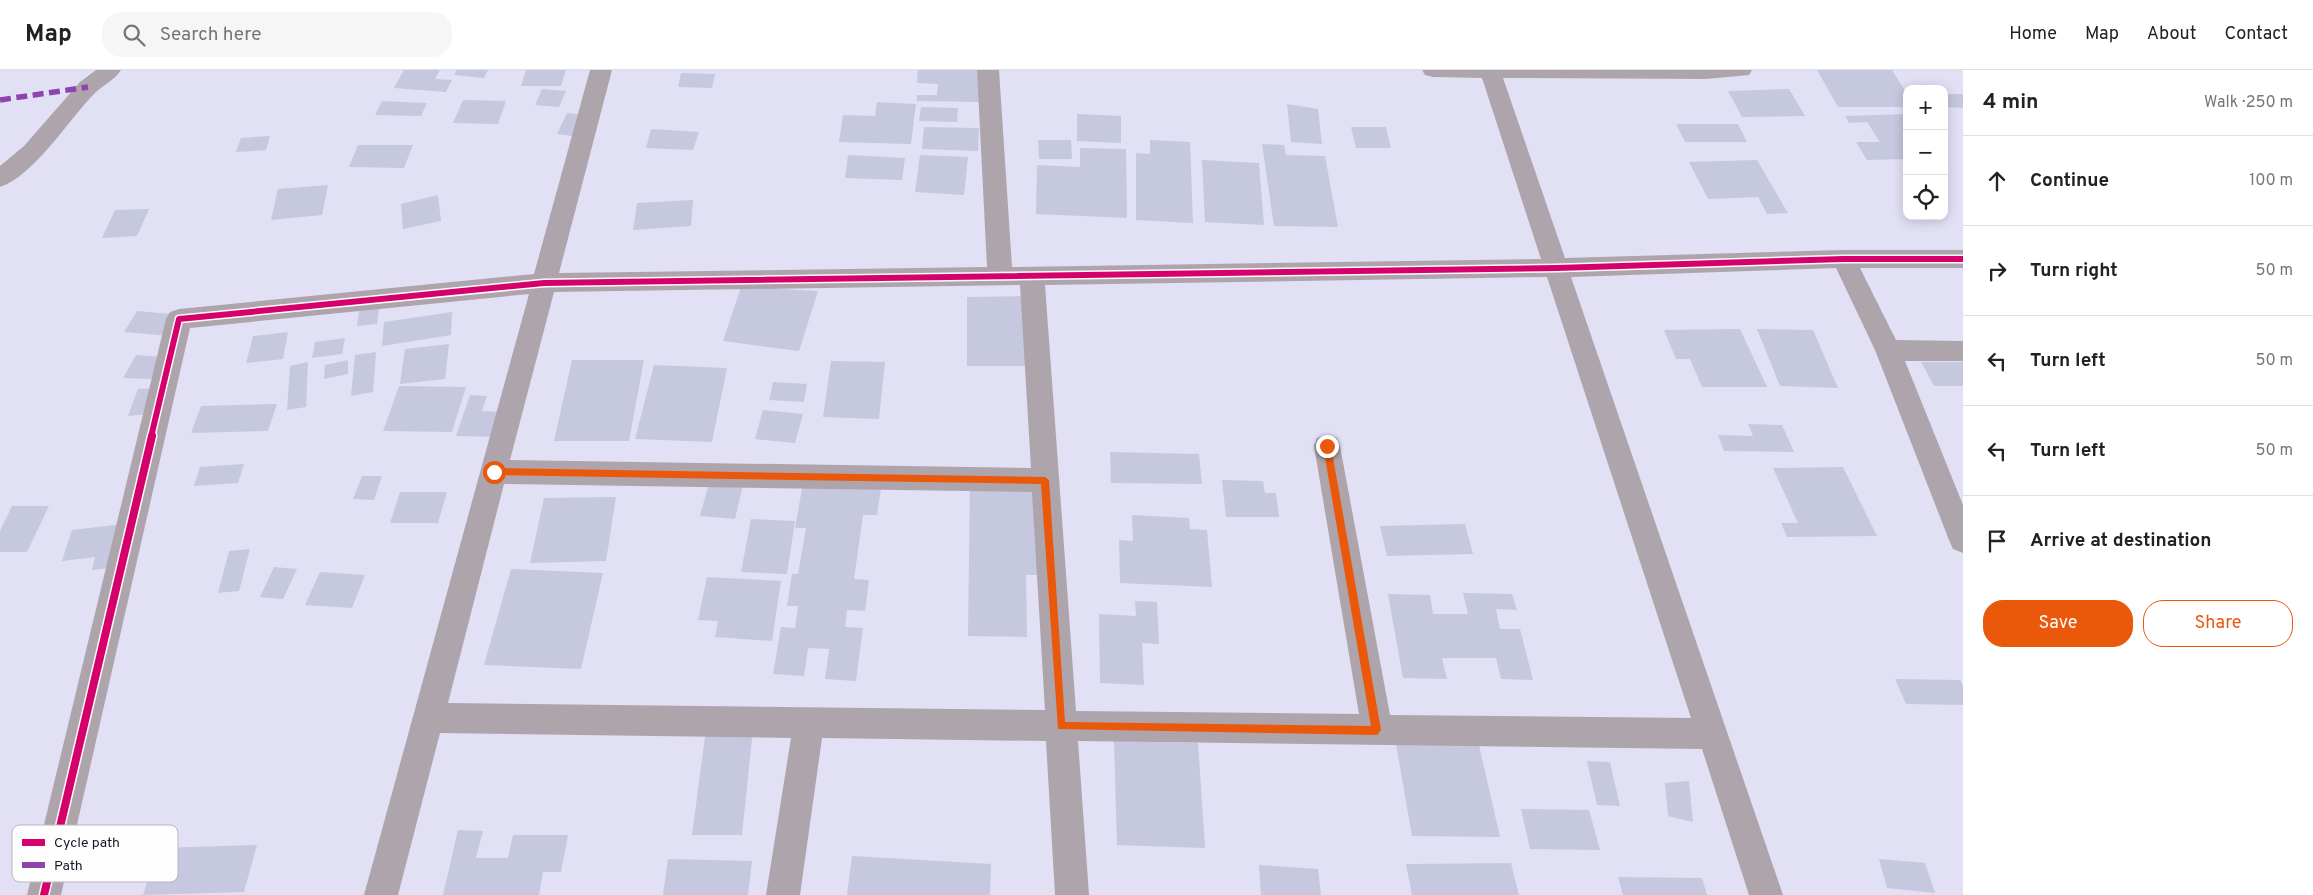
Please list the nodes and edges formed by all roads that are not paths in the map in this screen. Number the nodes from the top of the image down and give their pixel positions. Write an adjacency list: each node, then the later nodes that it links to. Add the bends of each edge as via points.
1 (110, 70): 8 (street, via 88,87 32,152)
2 (601, 70): 14 (street)
3 (988, 70): 12 (street)
4 (1433, 70): 5 (street)
5 (1491, 70): 7 (street); 11 (street)
6 (1741, 70): 7 (street)
7 (1705, 71)
8 (0, 179)
9 (1843, 259): 10 (street); 11 (street); 15 (street)
10 (1963, 259)
11 (1556, 268): 13 (street); 25 (street)
12 (1000, 276): 13 (street); 14 (street)
13 (1032, 276): 19 (street)
14 (544, 282): 18 (street); 26 (street, via 179,319)
15 (1888, 350): 16 (street); 20 (street)
16 (1963, 351)
17 (1327, 446): 24 (street)
18 (494, 472): 19 (street); 21 (street)
19 (1045, 480): 23 (street)
20 (1963, 540)
21 (428, 718): 22 (street); 29 (street)
22 (809, 723): 23 (street); 30 (street)
23 (1061, 726): 24 (street); 31 (street)
24 (1377, 730): 25 (street)
25 (1712, 734): 32 (street)
26 (60, 825)
27 (47, 882): 28 (street)
28 (44, 895)
29 (381, 895)
30 (783, 895)
31 (1072, 895)
32 (1766, 895)

